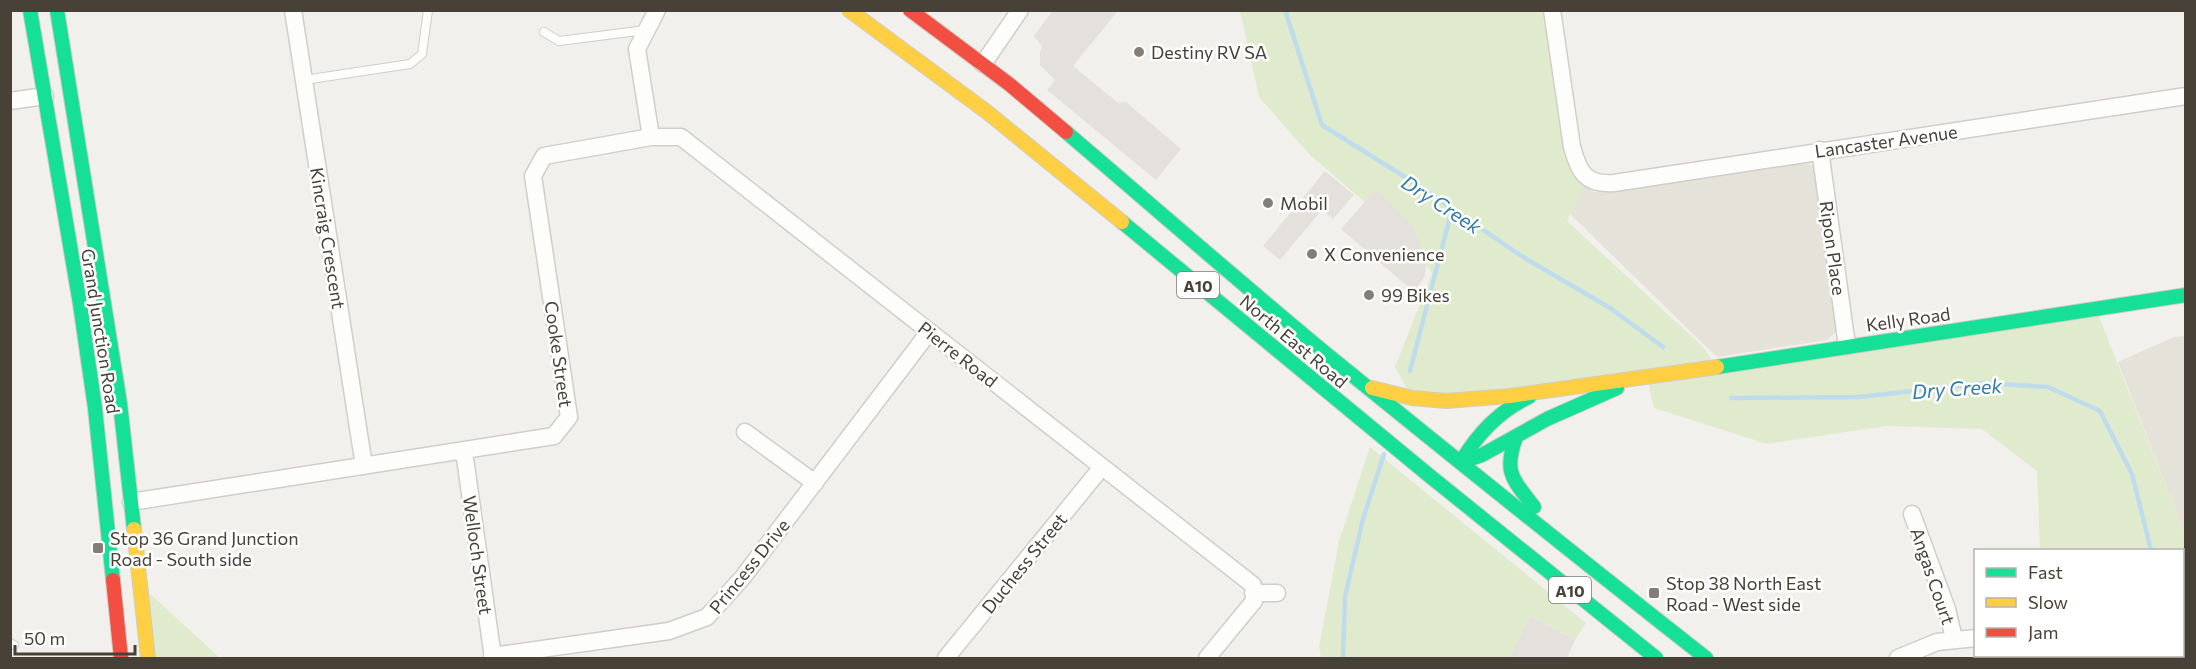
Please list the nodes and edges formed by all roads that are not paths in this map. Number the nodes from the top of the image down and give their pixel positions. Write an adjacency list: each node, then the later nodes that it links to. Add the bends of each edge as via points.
1 (30, 10): 16 (main road, Grand Junction Road)
2 (57, 10): 15 (main road, Grand Junction Road)
3 (293, 10): 14 (street, Kincraig Crescent)
4 (428, 10): 14 (lane, via 422,54 410,64)
5 (657, 10): 10 (street)
6 (849, 10): 13 (main road, North East Road / A10)
7 (910, 10): 12 (main road, North East Road / A10)
8 (1020, 10): 12 (street)
9 (1552, 10): 21 (street, Lancaster Avenue, via 1569,133 1576,161 1588,179 1614,183)
10 (647, 30): 11 (lane, via 559,41); 20 (street, via 638,49)
11 (544, 32)
12 (970, 68): 13 (main road); 19 (main road, via 980,84); 26 (main road, North East Road / A10, via 1009,84)
13 (933, 71): 19 (main road, North East Road / A10)
14 (304, 80): 33 (street, Kincraig Crescent)
15 (70, 92): 16 (main road); 36 (main road, Grand Junction Road, via 120,403)
16 (45, 96): 18 (street); 37 (main road, Grand Junction Road, via 96,408)
17 (2186, 96): 21 (street, Lancaster Avenue)
18 (10, 101)
19 (989, 114): 31 (main road, North East Road / A10)
20 (651, 137): 23 (street, Pierre Road, via 681,137); 30 (street, Cooke Street, via 544,156 533,176 569,417 554,436)
21 (1820, 150): 24 (street, Ripon Place)
22 (2186, 295): 24 (main road, Kelly Road)
23 (929, 332): 34 (street, Pierre Road); 35 (street, Princess Drive)
24 (1846, 346): 25 (main road, Kelly Road)
25 (1635, 379): 27 (main road, Kelly Road); 29 (main road, Kelly Road)
26 (1370, 387): 27 (main road, Kelly Road, via 1412,398 1446,401); 32 (main road, North East Road / A10)
27 (1545, 390): 32 (main road, Kelly Road, via 1494,419 1470,445)
28 (746, 432): 35 (street)
29 (1516, 436): 32 (main road, Kelly Road); 40 (main road, via 1509,452 1510,475 1538,513)
30 (464, 451): 33 (street, Cooke Street); 47 (street, Welloch Street)
31 (1406, 457): 32 (main road); 39 (main road, North East Road / A10)
32 (1461, 462): 39 (main road, via 1465,485); 40 (main road, North East Road / A10)
33 (364, 466): 36 (street, Cooke Street)
34 (1102, 467): 41 (street, Pierre Road, via 1253,585); 48 (street, Duchess Street)
35 (814, 483): 47 (street, Princess Drive, via 743,577 707,617 669,631)
36 (131, 502): 37 (main road); 46 (main road, Grand Junction Road)
37 (105, 504): 45 (main road, Grand Junction Road)
38 (1912, 514): 44 (street, Angas Court)
39 (1484, 522): 50 (main road, North East Road / A10)
40 (1547, 533): 51 (main road, North East Road / A10)
41 (1253, 593): 42 (street); 49 (street, via 1254,601)
42 (1278, 593)
43 (1974, 638): 44 (street)
44 (1954, 639): 52 (street)
45 (121, 658)
46 (148, 658)
47 (493, 658)
48 (946, 658)
49 (1207, 658)
50 (1656, 658)
51 (1706, 658)
52 (1898, 658)

